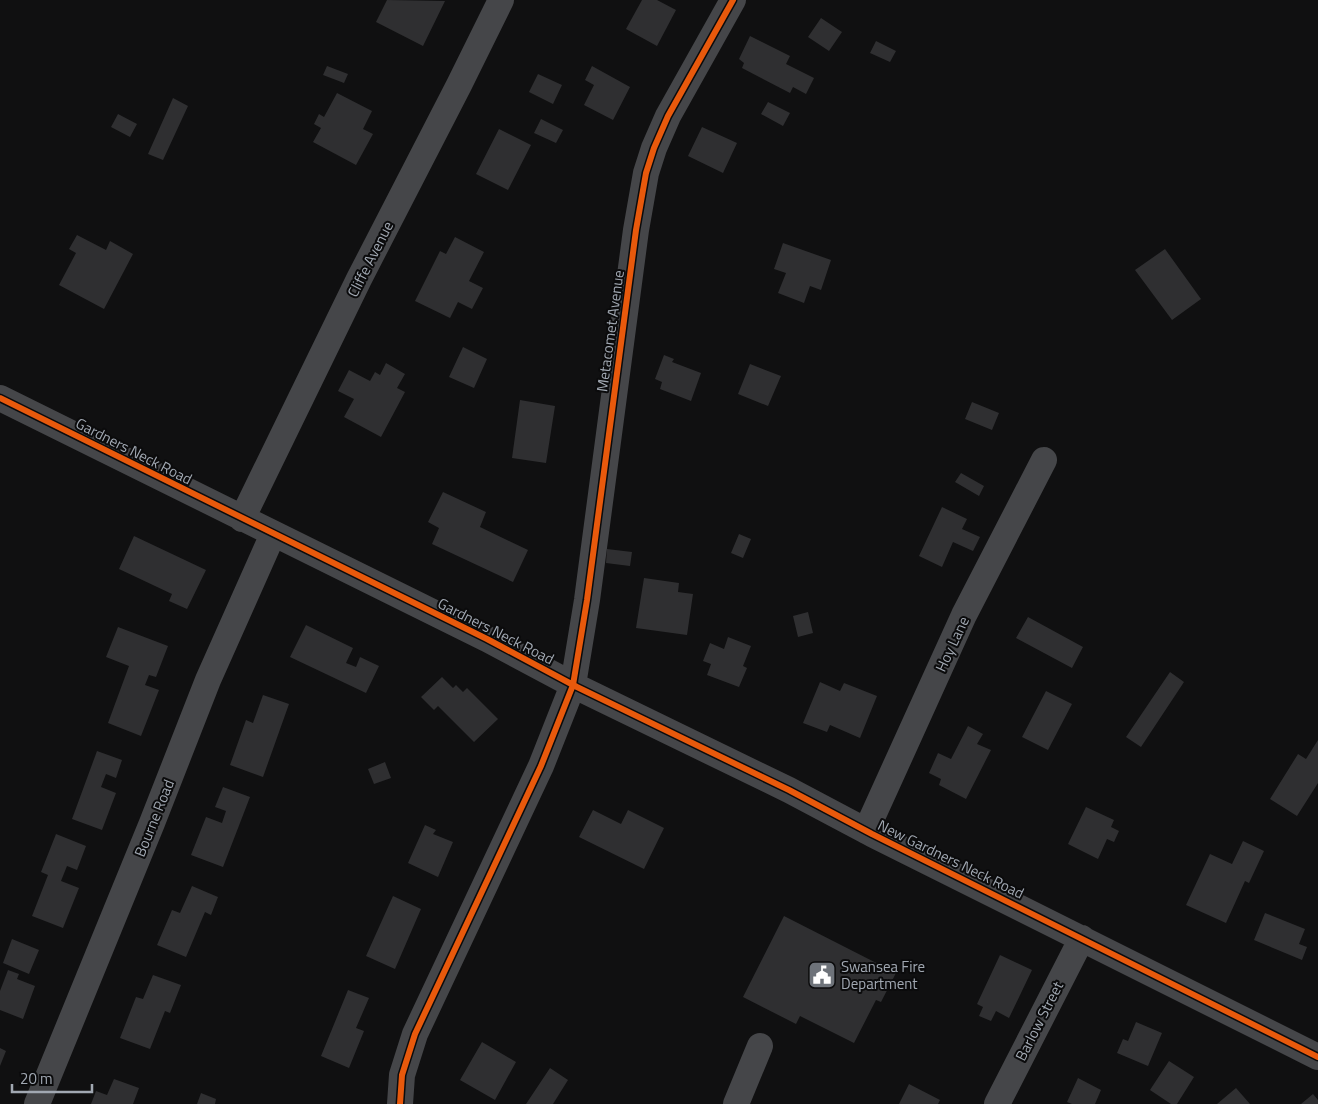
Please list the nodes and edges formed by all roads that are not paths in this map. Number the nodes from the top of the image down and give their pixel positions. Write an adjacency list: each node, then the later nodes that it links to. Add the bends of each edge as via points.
1 (500, 0): 5 (street, Cliffe Avenue)
2 (733, 0): 7 (street, Metacomet Avenue, via 668,116 646,173)
3 (0, 398): 5 (street, Gardners Neck Road)
4 (1044, 460): 8 (street, Hoy Lane, via 964,615)
5 (242, 519): 6 (street, Gardners Neck Road)
6 (273, 534): 7 (street, Gardners Neck Road); 12 (street, Bourne Road, via 208,680)
7 (573, 685): 8 (street, New Gardners Neck Road); 13 (street, via 541,766 416,1034 402,1075)
8 (866, 831): 9 (street, New Gardners Neck Road)
9 (1082, 938): 11 (street, New Gardners Neck Road); 15 (street, Barlow Street)
10 (760, 1046): 14 (street)
11 (1318, 1057)
12 (37, 1104)
13 (400, 1104)
14 (736, 1104)
15 (997, 1104)

